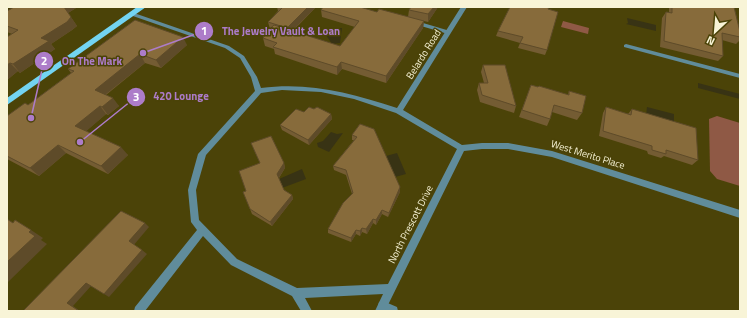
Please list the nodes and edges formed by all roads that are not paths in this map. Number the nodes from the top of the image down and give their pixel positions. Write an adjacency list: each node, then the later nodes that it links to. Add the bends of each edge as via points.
1 (142, 7): 3 (main road)
2 (464, 7): 5 (street, Belardo Road)
3 (132, 14): 8 (street, via 227,47 242,57 254,77); 9 (main road)
4 (404, 19): 5 (street)
5 (448, 32): 10 (street, Belardo Road)
6 (626, 46): 7 (street)
7 (740, 76)
8 (259, 92): 10 (street, via 282,88 321,90); 13 (street, via 202,154 192,190 195,222)
9 (7, 102)
10 (399, 112): 11 (street)
11 (461, 148): 12 (street, West Merito Place, via 508,146 552,154); 14 (street, North Prescott Drive)
12 (740, 214)
13 (202, 230): 15 (street, via 234,262); 17 (street)
14 (390, 289): 15 (street); 16 (street, North Prescott Drive)
15 (296, 293): 18 (street)
16 (381, 308): 19 (street)
17 (139, 311)
18 (307, 311)
19 (393, 311)

